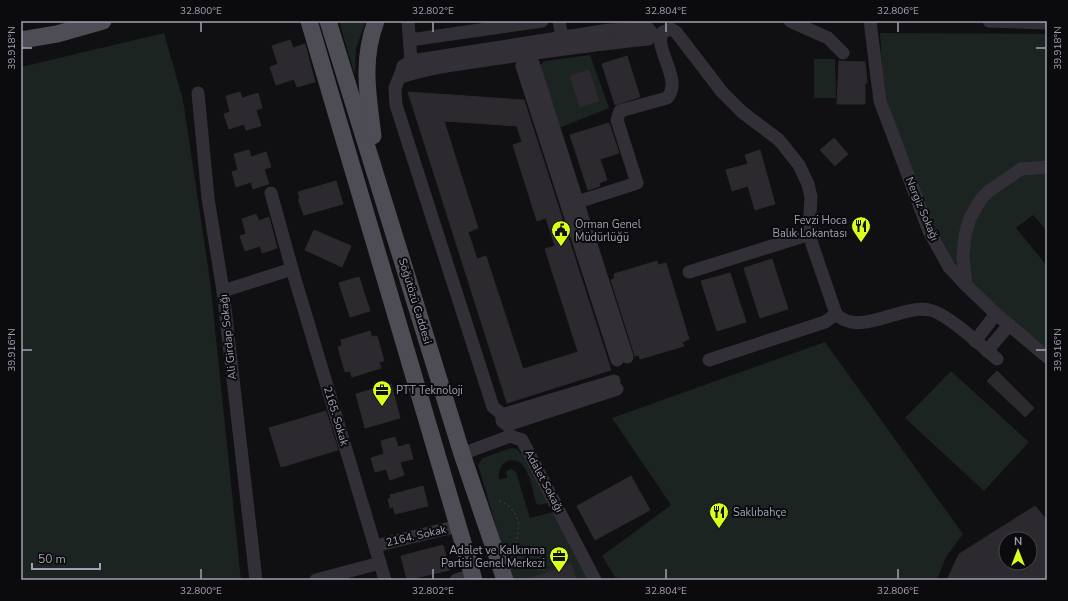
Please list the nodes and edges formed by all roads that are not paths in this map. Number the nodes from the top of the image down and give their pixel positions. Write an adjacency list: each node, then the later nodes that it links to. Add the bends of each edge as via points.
1 (66, 21): 17 (main road)
2 (103, 21): 19 (main road, via 57,34)
3 (309, 21): 44 (main road, Söğütözü Caddesi)
4 (328, 21): 27 (main road, Söğütözü Caddesi)
5 (376, 21): 27 (main road, via 367,48 366,72)
6 (408, 21): 20 (street)
7 (542, 21): 13 (street)
8 (559, 21): 18 (street)
9 (790, 21): 22 (street, via 828,38)
10 (870, 21): 33 (street, Nergiz Sokağı, via 880,101 929,232 949,267)
11 (989, 21): 12 (street)
12 (1010, 21): 14 (street)
13 (521, 22): 20 (street); 21 (street)
14 (1047, 22)
15 (610, 31): 16 (street, via 648,39); 18 (street); 21 (street)
16 (657, 33): 29 (street, via 673,85 670,96 620,111 617,118 637,183); 30 (street, via 668,29 676,32 728,98 779,140 793,155 810,190)
17 (21, 35)
18 (562, 37): 21 (street)
19 (21, 40)
20 (410, 40): 23 (street)
21 (526, 53): 23 (street); 24 (street, via 422,70 404,76); 29 (street, via 522,66)
22 (844, 53)
23 (411, 61): 24 (street, via 403,66)
24 (401, 73): 42 (street, via 395,88 396,105 493,407 503,415)
25 (198, 93): 34 (street, Ali Girdap Sokağı, via 208,198)
26 (1047, 167): 33 (street, via 1021,169 981,199 970,218 965,235 963,256)
27 (378, 178): 43 (main road, Söğütözü Caddesi)
28 (271, 193): 31 (street, 2165. Sokak)
29 (573, 204): 40 (street)
30 (810, 234): 32 (street); 35 (street)
31 (292, 269): 34 (street); 45 (street, 2165. Sokak)
32 (689, 272)
33 (966, 285): 36 (street, Nergiz Sokağı)
34 (223, 291): 48 (street, Ali Girdap Sokağı)
35 (836, 314): 38 (street, via 842,320 854,324 919,309 932,311 943,316); 41 (street, via 825,322)
36 (996, 314): 37 (street, Nergiz Sokağı); 38 (street)
37 (1009, 325): 38 (street, via 992,355); 39 (street, Nergiz Sokağı)
38 (975, 341)
39 (1047, 357)
40 (622, 359)
41 (709, 360)
42 (615, 385)
43 (462, 454): 52 (main road, Söğütözü Caddesi); 53 (street, Adalet Sokağı, via 510,436 522,440)
44 (458, 526): 45 (street, 2164. Sokak); 47 (main road, Söğütözü Caddesi)
45 (375, 546): 46 (street, 2165. Sokak)
46 (380, 563): 49 (street, 2164. Sokak); 50 (street, 2165. Sokak)
47 (473, 577): 51 (street)
48 (256, 580)
49 (316, 580)
50 (385, 580)
51 (456, 580)
52 (505, 580)
53 (595, 580)

